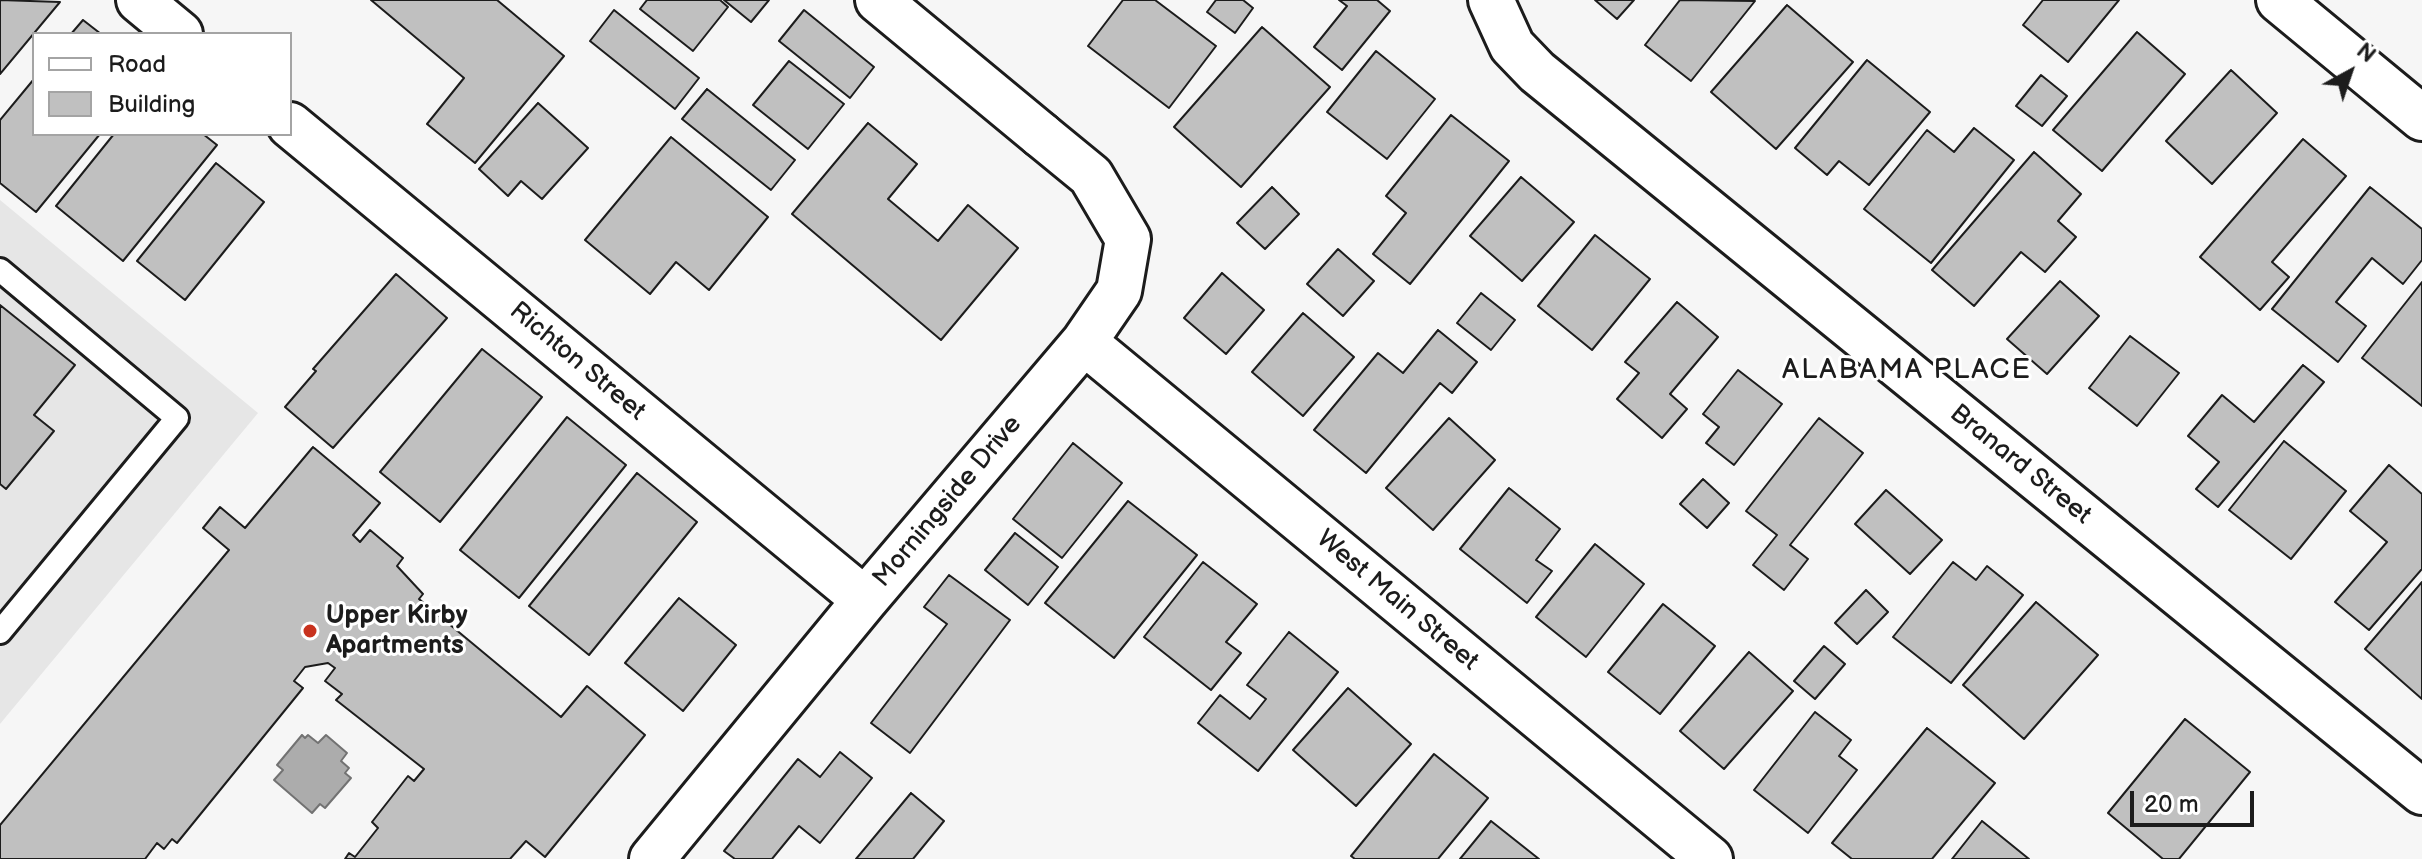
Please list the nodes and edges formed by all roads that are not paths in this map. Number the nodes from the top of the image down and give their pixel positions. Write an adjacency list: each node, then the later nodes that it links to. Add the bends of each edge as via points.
1 (139, 0): 5 (street)
2 (878, 0): 9 (street, Morningside Drive, via 1091,176 1128,239 1119,291)
3 (1491, 0): 12 (street, Branard Street, via 1512,46 1537,72)
4 (2279, 0): 6 (street)
5 (178, 32)
6 (2422, 118)
7 (292, 127): 10 (street, Richton Street)
8 (0, 270): 11 (lane, via 177,418)
9 (1084, 342): 10 (street, Morningside Drive); 14 (street, West Main Street)
10 (865, 600): 13 (street, Morningside Drive)
11 (0, 632)
12 (2422, 792)
13 (652, 859)
14 (1710, 859)

